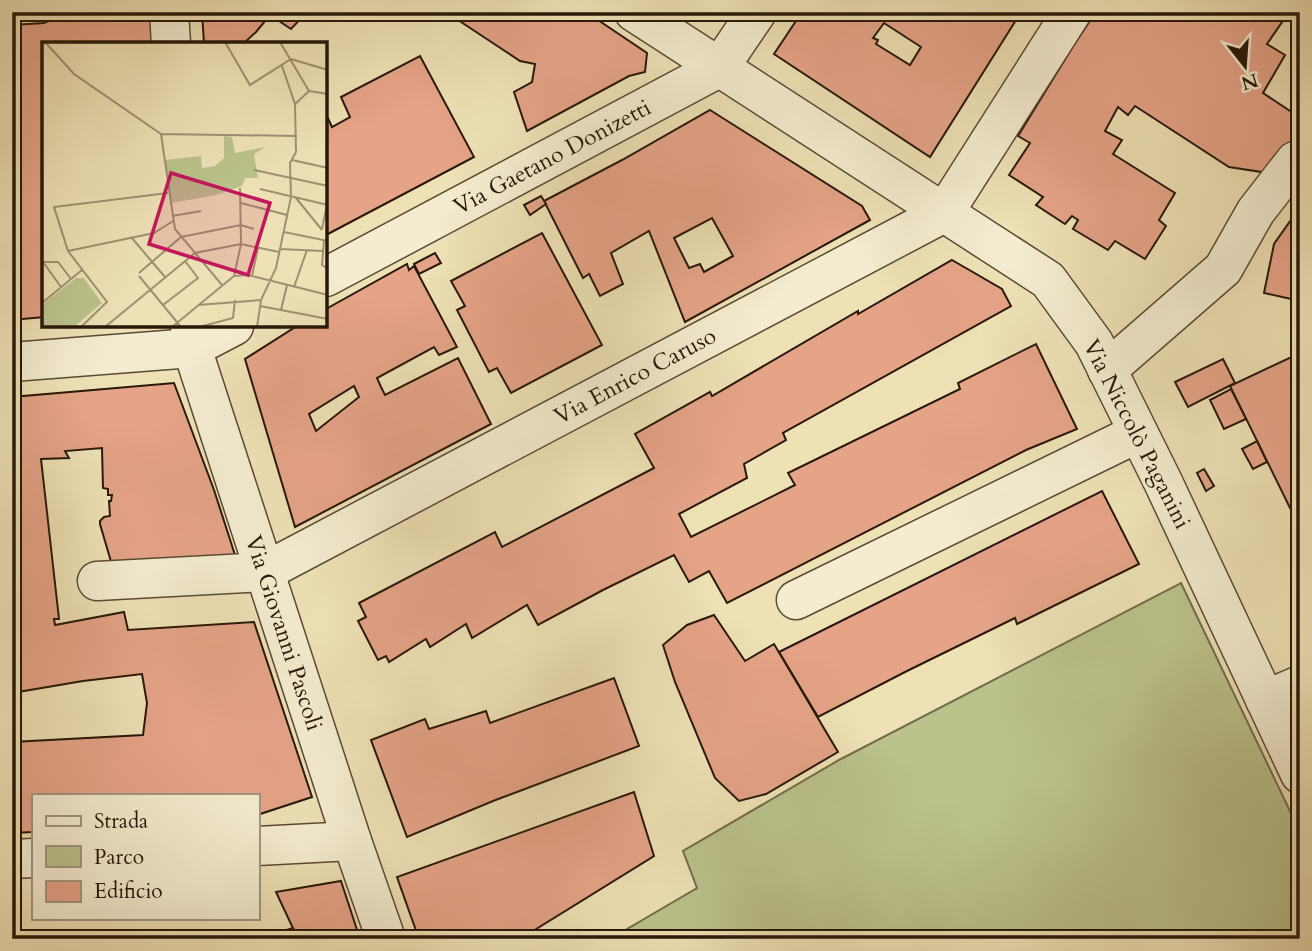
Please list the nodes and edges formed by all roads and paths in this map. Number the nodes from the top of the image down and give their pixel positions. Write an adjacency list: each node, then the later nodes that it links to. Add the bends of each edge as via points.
1 (169, 12): 5 (street)
2 (634, 12): 6 (street, Via Niccolò Paganini)
3 (757, 12): 6 (street, Via Gaetano Donizetti)
4 (1072, 12): 8 (street, Via Enrico Caruso)
5 (172, 42)
6 (719, 68): 8 (street, Via Niccolò Paganini); 9 (street, Via Gaetano Donizetti)
7 (1300, 159): 13 (street, via 1256,211 1223,269)
8 (944, 213): 13 (street, Via Niccolò Paganini, via 1048,280 1094,343); 15 (street, Via Enrico Caruso)
9 (327, 276)
10 (230, 327): 11 (street)
11 (191, 337): 12 (street); 15 (street, Via Giovanni Pascoli)
12 (12, 362)
13 (1107, 370): 14 (street, Via Niccolò Paganini)
14 (1138, 433): 17 (street); 19 (street, Via Niccolò Paganini)
15 (264, 572): 16 (street, Via Enrico Caruso); 21 (street, Via Giovanni Pascoli)
16 (97, 581)
17 (796, 600)
18 (1300, 685): 19 (street)
19 (1265, 700): 20 (street, Via Niccolò Paganini)
20 (1300, 774)
21 (352, 841): 22 (street); 25 (street, Via Giovanni Pascoli)
22 (259, 846)
23 (32, 858): 24 (street)
24 (12, 859)
25 (386, 939)

